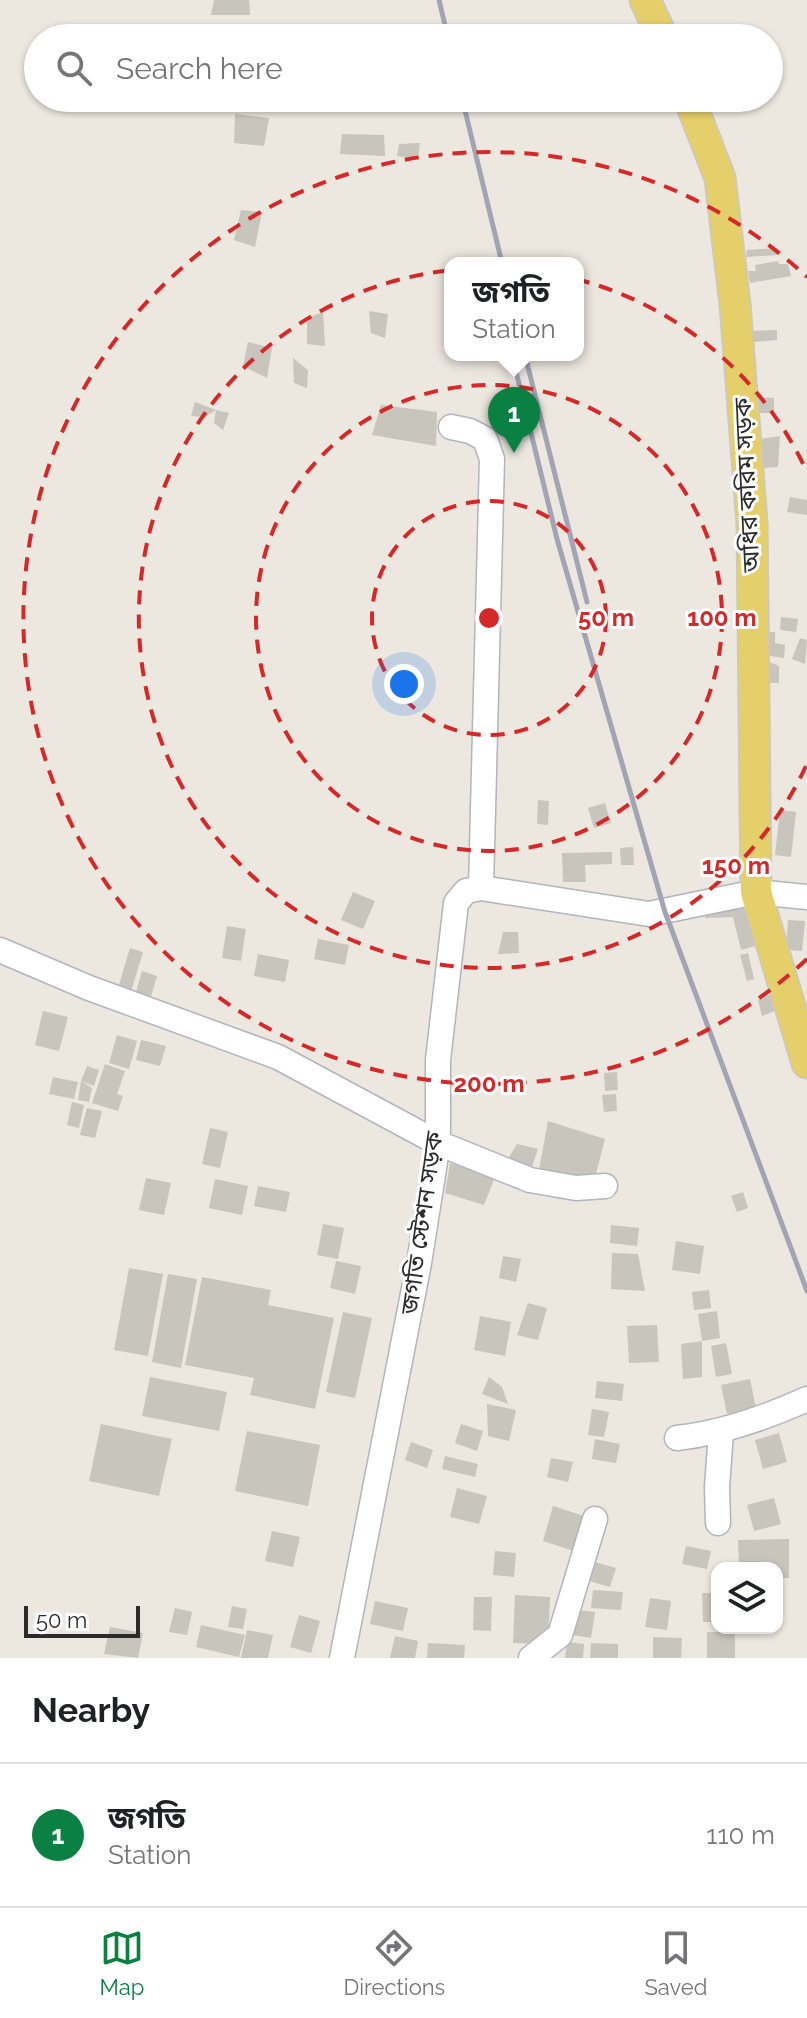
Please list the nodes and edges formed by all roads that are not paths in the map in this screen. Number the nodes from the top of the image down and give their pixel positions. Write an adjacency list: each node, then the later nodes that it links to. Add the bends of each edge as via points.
1 (645, 0): 2 (main road)
2 (656, 24)
3 (694, 112): 6 (main road, অধির করিম সড়ক, via 720,178 735,304 752,523)
4 (451, 427): 5 (street, via 485,439 492,459)
5 (481, 888): 6 (street, via 649,914); 10 (street, জগতি স্টেশন সড়ক, via 466,891 456,903 438,1060)
6 (756, 892): 7 (street); 9 (main road, অধির করিম সড়ক)
7 (807, 897)
8 (0, 950): 10 (street, via 278,1057)
9 (807, 1063)
10 (438, 1143): 11 (street, via 530,1180 576,1188); 17 (street, জগতি স্টেশন সড়ক)
11 (605, 1186)
12 (807, 1399): 13 (street)
13 (721, 1432): 14 (street); 16 (street)
14 (677, 1438)
15 (595, 1519): 18 (street, via 560,1635)
16 (718, 1523)
17 (342, 1658)
18 (531, 1658)

